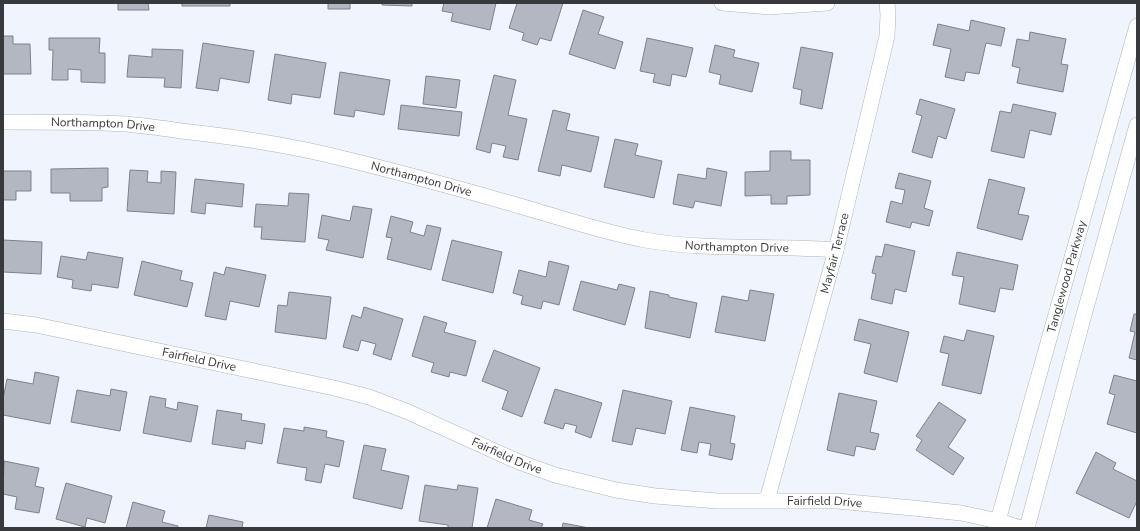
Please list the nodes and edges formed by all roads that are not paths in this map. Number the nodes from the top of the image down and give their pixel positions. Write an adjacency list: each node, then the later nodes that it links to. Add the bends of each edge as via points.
1 (722, 3): 2 (street, via 769,8)
2 (827, 3)
3 (887, 3): 7 (street, Mayfair Terrace, via 887,36)
4 (1137, 26): 10 (street, Tanglewood Parkway)
5 (3, 122): 7 (street, Northampton Drive, via 128,124 233,136 344,158 644,240 681,245)
6 (1137, 125): 12 (street)
7 (836, 250): 9 (street, Mayfair Terrace)
8 (3, 321): 9 (street, Fairfield Drive, via 36,325 362,395 406,411 519,462 555,475 616,490 718,501)
9 (767, 500): 10 (street, Fairfield Drive, via 837,501 961,513)
10 (997, 524): 11 (street, Fairfield Drive)
11 (1021, 528)
12 (1027, 528)

